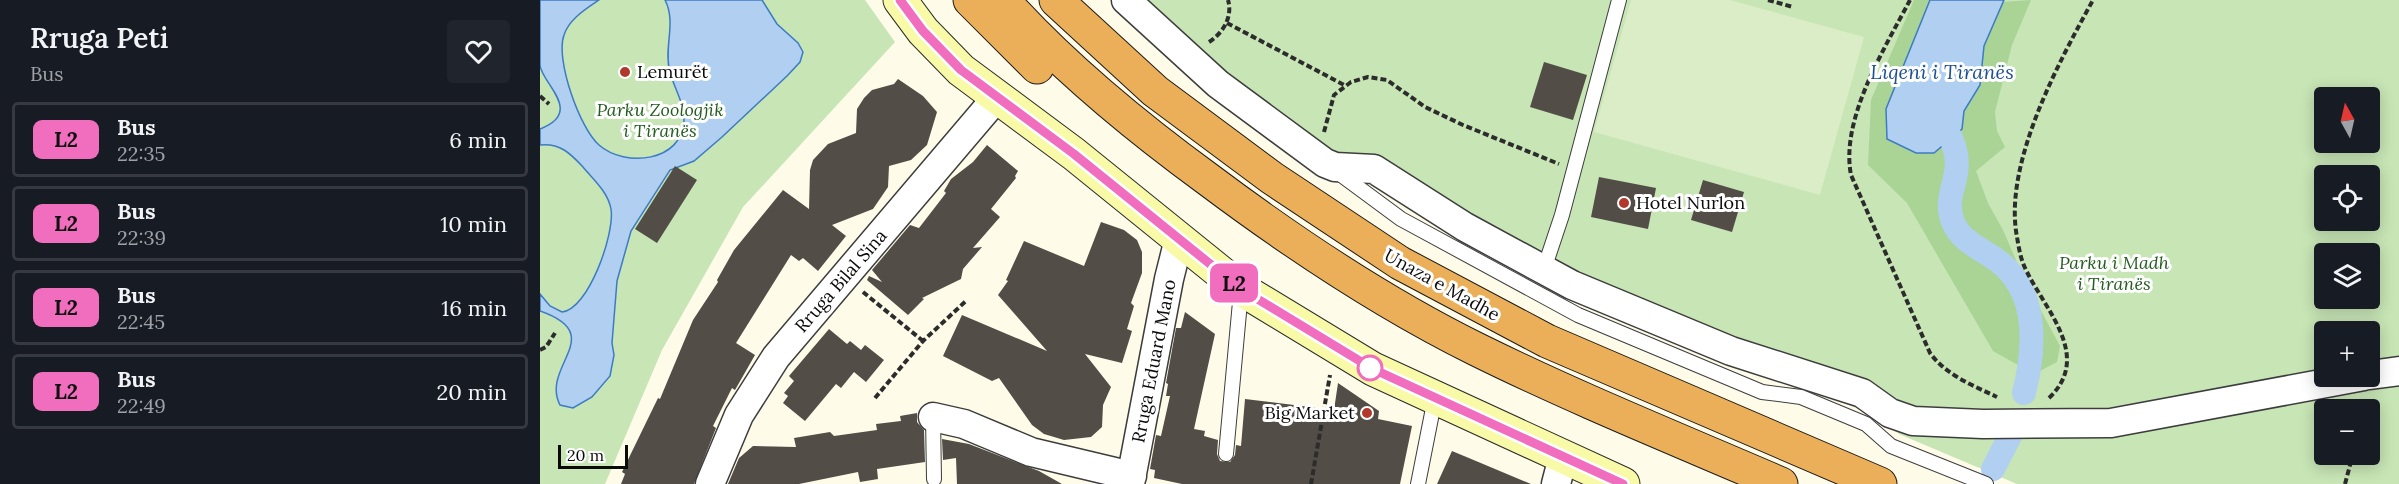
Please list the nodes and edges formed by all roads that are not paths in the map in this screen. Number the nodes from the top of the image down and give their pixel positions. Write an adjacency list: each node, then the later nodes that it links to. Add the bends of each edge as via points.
1 (900, 0): 8 (street, via 939,50)
2 (970, 0): 10 (highway, via 1053,82 1123,140)
3 (1003, 0): 10 (highway, via 1063,62)
4 (1056, 0): 9 (highway, Unaza e Madhe, via 1155,91)
5 (1086, 0): 9 (highway, via 1123,39 1213,114)
6 (1126, 0): 12 (street, via 1218,84 1325,163 1374,169 1465,227)
7 (1618, 0): 12 (lane, via 1562,215)
8 (998, 96): 11 (street); 23 (street, Rruga Bilal Sina, via 776,357 747,400)
9 (1235, 150): 27 (highway, Unaza e Madhe, via 1340,225 1471,303 1547,341)
10 (1178, 157): 26 (highway, via 1323,262 1474,348)
11 (1179, 239): 13 (street); 22 (street, Rruga Eduard Mano)
12 (1539, 281): 16 (street, via 1572,285 1731,351 1862,393 1890,413 1913,421 2111,423); 28 (lane, via 1578,315 1762,392 1801,397 1866,424 1891,446)
13 (1241, 289): 17 (street, via 1373,369); 19 (lane)
14 (2399, 371): 15 (street)
15 (2380, 374)
16 (2314, 385)
17 (1435, 398): 20 (street); 24 (lane)
18 (933, 417): 21 (lane); 22 (street, via 964,424 1031,452)
19 (1226, 454)
20 (1559, 471): 25 (street)
21 (934, 479)
22 (1131, 480)
23 (710, 484)
24 (1418, 484)
25 (1623, 484)
26 (1781, 484)
27 (1880, 484)
28 (1986, 484)

